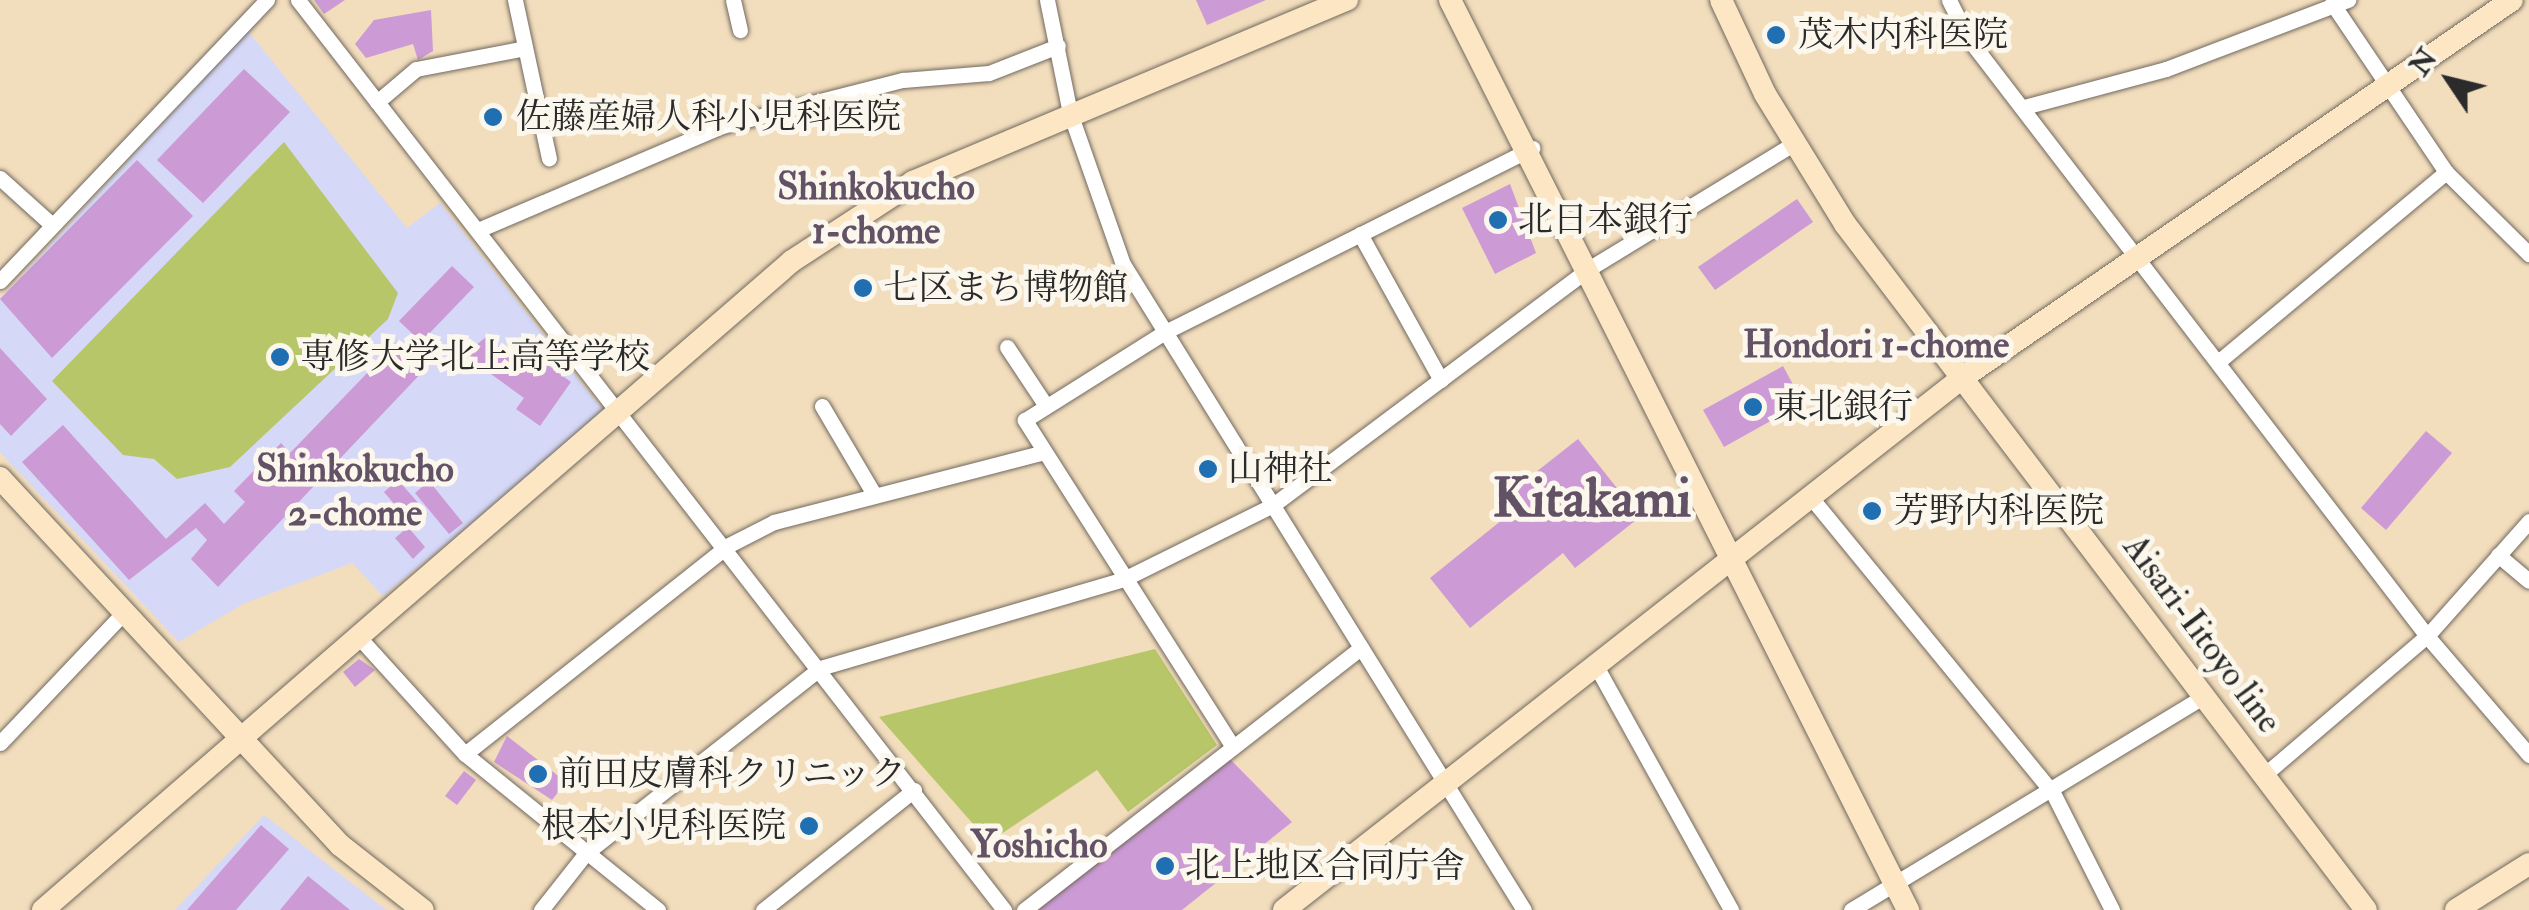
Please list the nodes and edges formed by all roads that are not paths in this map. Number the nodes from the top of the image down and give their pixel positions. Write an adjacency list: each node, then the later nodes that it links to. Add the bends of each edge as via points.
1 (267, 0): 24 (street)
2 (298, 0): 16 (street)
3 (515, 0): 14 (street)
4 (733, 0): 12 (street)
5 (1047, 0): 13 (street)
6 (1347, 0): 18 (street)
7 (1450, 0): 20 (street)
8 (1721, 0): 19 (street, Aisari-Iitoyo line)
9 (1949, 0): 17 (street)
10 (2512, 0): 15 (street)
11 (2338, 3): 15 (street); 17 (street, via 2166,69)
12 (740, 30)
13 (1058, 46): 18 (street); 25 (street, via 989,73 904,80 722,126)
14 (525, 48): 16 (street, via 416,69); 21 (street)
15 (2387, 88): 22 (street); 28 (street)
16 (377, 102): 25 (street)
17 (2024, 106): 28 (street)
18 (1070, 113): 31 (street, via 1123,264); 38 (street, via 865,212 792,261)
19 (1795, 142): 29 (street); 34 (street, Aisari-Iitoyo line)
20 (1532, 148): 26 (street); 29 (street)
21 (548, 158)
22 (2446, 172): 27 (street); 33 (street)
23 (0, 178): 24 (street)
24 (52, 226): 30 (street)
25 (478, 230): 38 (street)
26 (1360, 234): 31 (street); 35 (street)
27 (2529, 254)
28 (2141, 255): 33 (street); 34 (street)
29 (1590, 268): 35 (street); 47 (street)
30 (0, 280)
31 (1165, 332): 37 (street); 43 (street)
32 (1007, 346): 37 (street)
33 (2218, 362): 52 (street)
34 (1962, 378): 42 (street); 56 (street, Aisari-Iitoyo line)
35 (1441, 380): 43 (street)
36 (822, 406): 41 (street)
37 (1046, 406): 39 (street, via 1026,420)
38 (622, 412): 45 (street); 51 (street)
39 (1040, 453): 41 (street); 48 (street)
40 (0, 478): 50 (street)
41 (876, 496): 45 (street, via 774,522)
42 (1808, 496): 47 (street); 65 (street)
43 (1273, 506): 48 (street); 53 (street)
44 (2529, 521): 46 (street)
45 (727, 546): 55 (street); 60 (street)
46 (2498, 556): 49 (street); 52 (street)
47 (1732, 558): 54 (street); 68 (street)
48 (1124, 579): 55 (street); 59 (street)
49 (2529, 581)
50 (126, 610): 57 (street); 58 (street)
51 (356, 634): 57 (street); 60 (street)
52 (2427, 636): 61 (street); 62 (street)
53 (1361, 648): 59 (street); 63 (street)
54 (1596, 666): 63 (street); 78 (street)
55 (820, 668): 64 (street); 66 (street)
56 (2205, 696): 62 (street, Aisari-Iitoyo line); 65 (street)
57 (245, 733): 69 (street); 70 (street, via 340,845)
58 (0, 742)
59 (1233, 747): 75 (street)
60 (465, 754): 66 (street)
61 (2529, 755)
62 (2264, 775): 82 (street, Aisari-Iitoyo line)
63 (1447, 779): 76 (street); 77 (street)
64 (914, 790): 73 (street); 74 (street)
65 (2053, 793): 68 (street); 81 (street)
66 (586, 853): 71 (street); 72 (street)
67 (2529, 864): 83 (street)
68 (1895, 885): 79 (street); 80 (street)
69 (43, 910)
70 (423, 910)
71 (540, 910)
72 (658, 910)
73 (763, 910)
74 (1004, 910)
75 (1024, 910)
76 (1284, 910)
77 (1524, 910)
78 (1731, 910)
79 (1851, 910)
80 (1908, 910)
81 (2112, 910)
82 (2366, 910)
83 (2456, 910)

